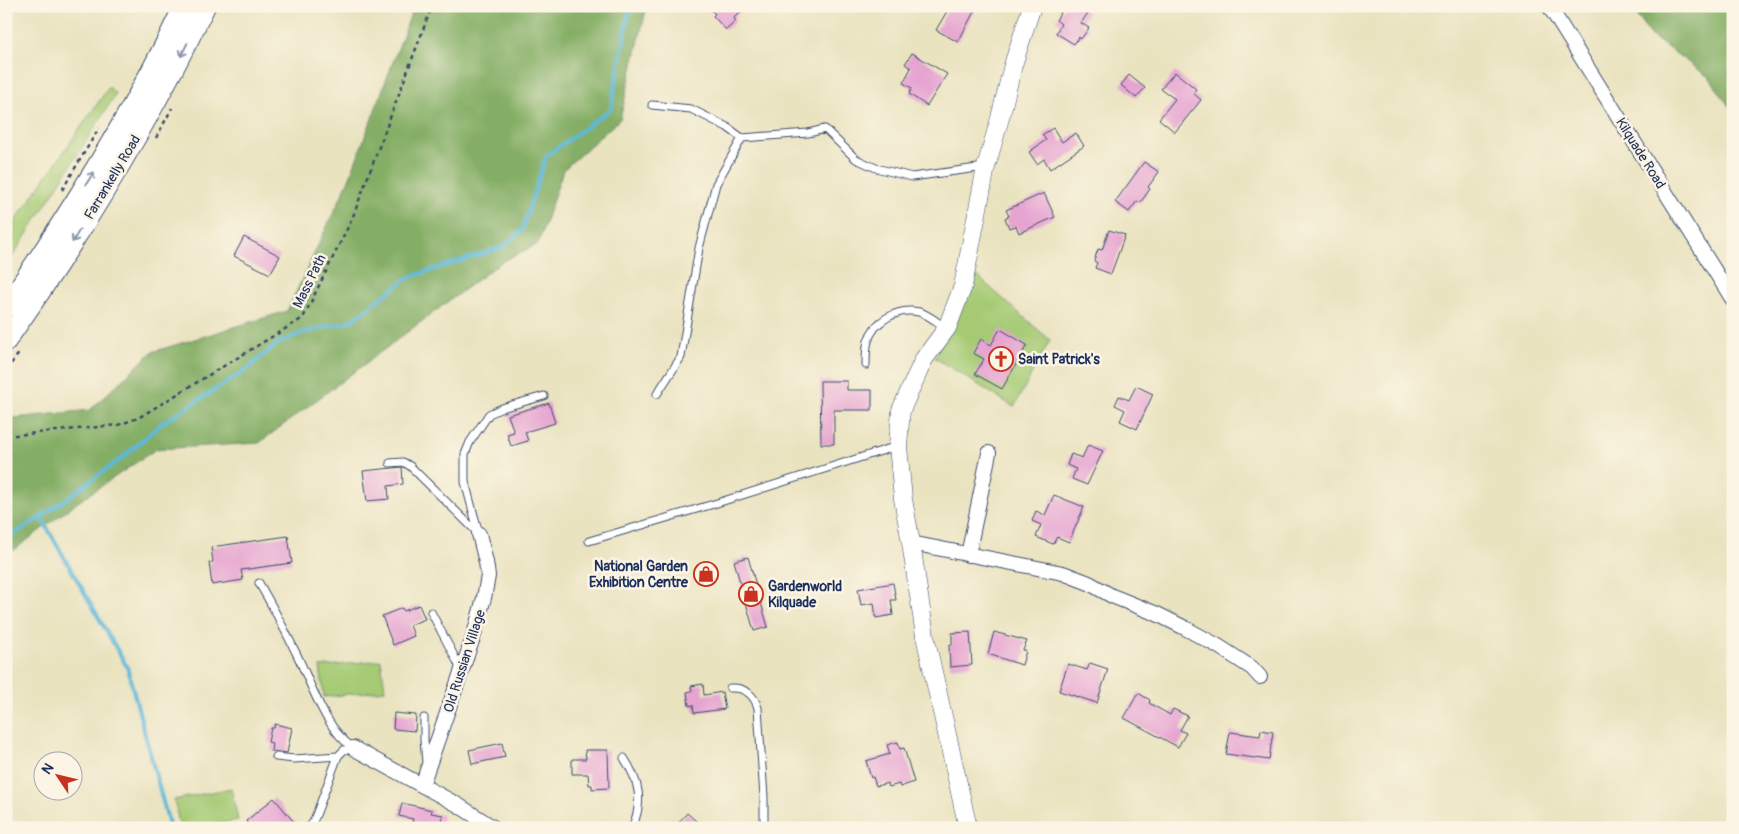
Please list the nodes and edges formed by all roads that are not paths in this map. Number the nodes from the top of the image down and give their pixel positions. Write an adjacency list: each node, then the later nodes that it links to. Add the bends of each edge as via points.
1 (184, 6): 9 (main road, Farrankelly Road, one-way to 1, via 109,147 155,68)
2 (205, 6): 11 (main road, Farrankelly Road, one-way to 11, via 145,123 70,246)
3 (1032, 6): 7 (street)
4 (1549, 6): 8 (street, Kilquade Road)
5 (652, 105): 6 (lane, via 691,109)
6 (742, 138): 7 (lane, via 825,129 856,159 912,177); 13 (lane, via 716,184 699,248 681,357)
7 (986, 166): 10 (street, via 964,286)
8 (1733, 300)
9 (6, 307)
10 (947, 328): 12 (lane, via 919,312 902,312 884,318 868,341); 15 (street, via 924,359 901,410)
11 (6, 341)
12 (866, 365)
13 (657, 394)
14 (544, 396): 18 (lane, via 489,414 470,442 465,454 465,482)
15 (898, 446): 19 (lane); 20 (street)
16 (989, 453): 21 (street)
17 (390, 463): 18 (lane, via 402,462 410,466)
18 (479, 534): 24 (street, Old Russian Village, via 488,576)
19 (588, 541)
20 (911, 543): 21 (street); 38 (street, via 924,636)
21 (968, 556): 25 (street, via 1063,573 1089,583 1218,646)
22 (259, 583): 28 (lane, via 335,730)
23 (431, 612): 24 (lane)
24 (462, 670): 32 (street, Old Russian Village)
25 (1260, 677)
26 (730, 688): 37 (lane, via 742,688 752,695 758,708)
27 (424, 718): 32 (lane, via 426,762)
28 (353, 748): 29 (lane); 33 (street)
29 (338, 756): 30 (lane); 34 (lane, via 316,816)
30 (276, 757)
31 (624, 758): 36 (lane, via 634,774 639,801)
32 (429, 765): 33 (street, Old Russian Village)
33 (422, 785): 35 (street)
34 (308, 828)
35 (494, 828)
36 (632, 828)
37 (764, 828)
38 (968, 828)

